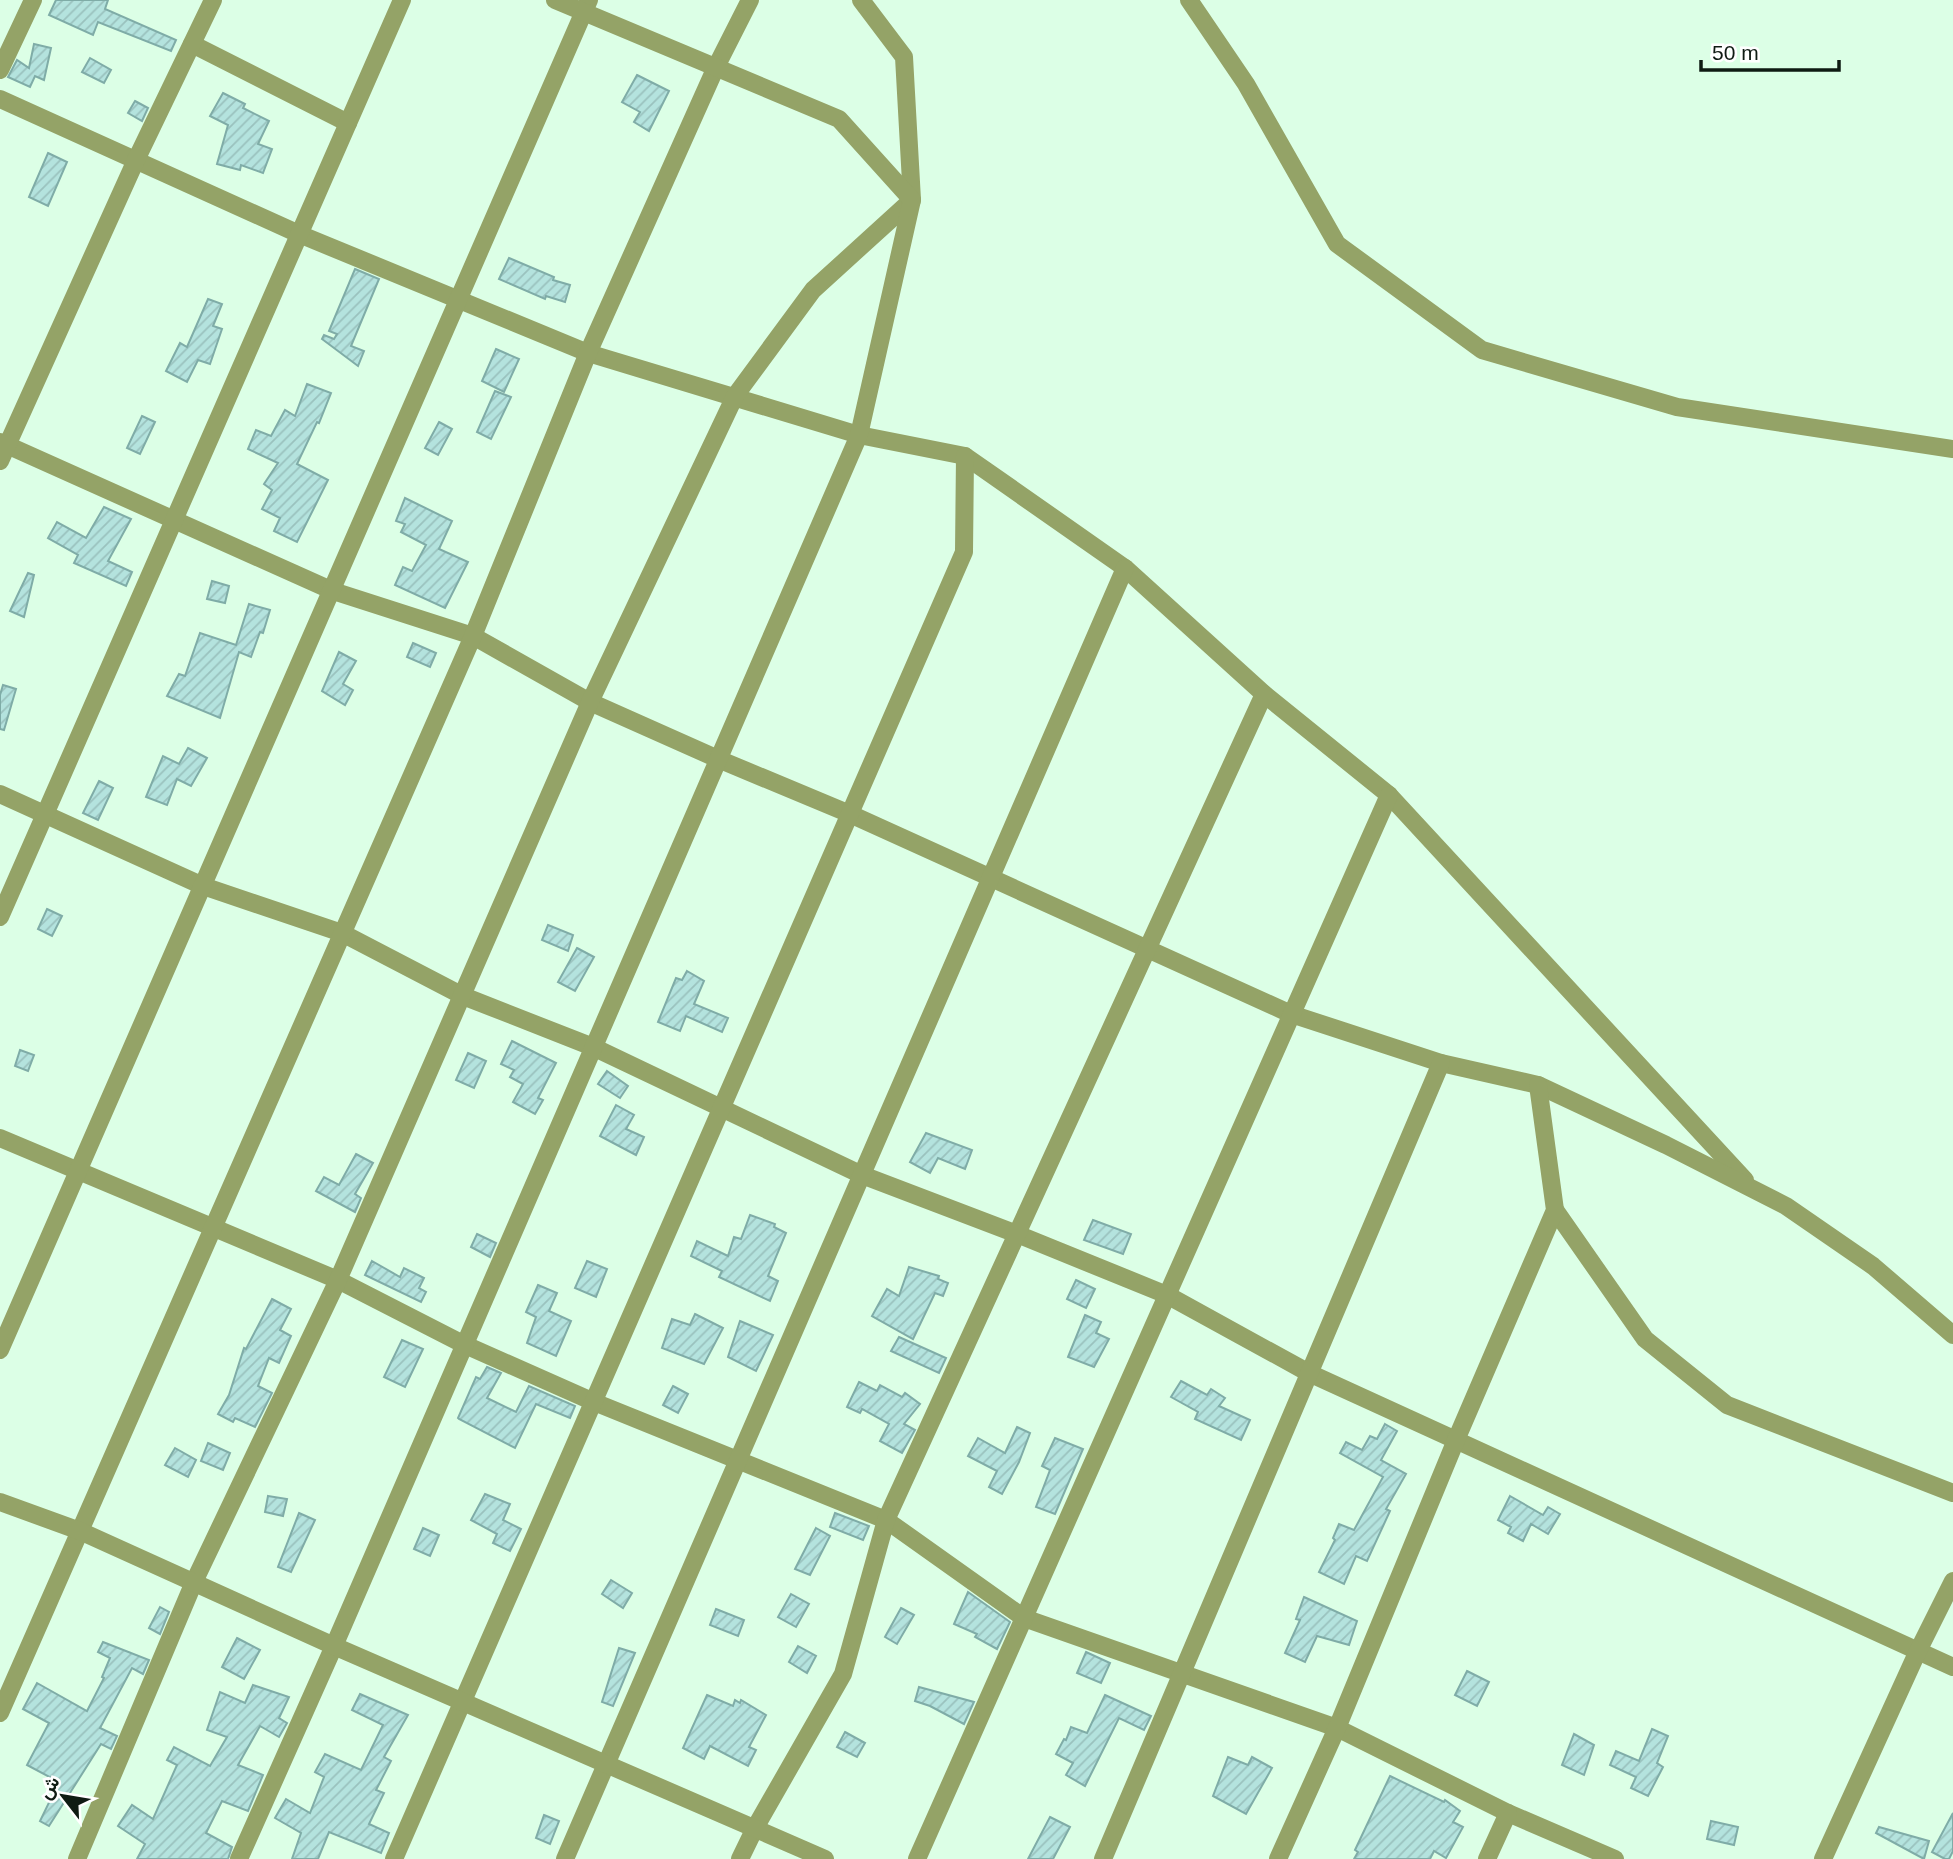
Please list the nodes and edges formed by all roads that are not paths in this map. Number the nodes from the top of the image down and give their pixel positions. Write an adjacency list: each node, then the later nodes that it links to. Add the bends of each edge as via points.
1 (33, 0): 11 (street)
2 (214, 0): 9 (street)
3 (402, 0): 13 (street)
4 (555, 0): 8 (street)
5 (750, 0): 10 (street)
6 (861, 0): 15 (street, via 904,57)
7 (1189, 0): 21 (street, via 1246,84 1337,244 1482,350 1677,407)
8 (586, 6): 10 (street); 17 (street)
9 (192, 44): 13 (street); 14 (street)
10 (716, 67): 15 (street, via 839,119); 18 (street)
11 (0, 70)
12 (0, 99): 14 (street)
13 (348, 123): 16 (street)
14 (136, 160): 16 (street); 22 (street)
15 (912, 200): 19 (street, via 813,290); 20 (street)
16 (299, 234): 17 (street); 24 (street)
17 (459, 300): 18 (street); 26 (street)
18 (588, 353): 19 (street); 27 (street)
19 (734, 396): 20 (street); 29 (street)
20 (859, 435): 23 (street); 30 (street)
21 (1953, 449)
22 (2, 450): 24 (street)
23 (965, 456): 25 (street); 33 (street, via 964,552)
24 (174, 520): 26 (street); 34 (street)
25 (1125, 568): 28 (street); 35 (street)
26 (332, 591): 27 (street); 36 (street)
27 (473, 636): 29 (street); 38 (street)
28 (1264, 694): 32 (street); 39 (street)
29 (590, 702): 30 (street); 40 (street)
30 (718, 760): 33 (street); 42 (street)
31 (0, 794): 34 (street)
32 (1389, 795): 41 (street); 49 (street)
33 (850, 814): 35 (street); 45 (street)
34 (45, 815): 36 (street); 37 (street)
35 (990, 879): 39 (street); 48 (street)
36 (203, 886): 38 (street); 47 (street)
37 (0, 917)
38 (342, 933): 40 (street); 51 (street)
39 (1147, 950): 41 (street); 52 (street)
40 (463, 996): 42 (street); 53 (street)
41 (1291, 1014): 43 (street); 54 (street)
42 (593, 1047): 45 (street); 56 (street)
43 (1441, 1063): 44 (street); 58 (street)
44 (1538, 1086): 49 (street); 50 (street)
45 (722, 1107): 48 (street); 59 (street)
46 (0, 1138): 47 (street)
47 (78, 1172): 51 (street); 57 (street)
48 (862, 1175): 52 (street); 61 (street)
49 (1755, 1190): 55 (street, via 1873,1266)
50 (1555, 1210): 60 (street); 62 (street, via 1645,1339 1727,1405)
51 (213, 1228): 53 (street); 65 (street)
52 (1017, 1234): 54 (street); 64 (street)
53 (338, 1280): 56 (street); 67 (street)
54 (1167, 1295): 58 (street); 68 (street)
55 (1953, 1335)
56 (463, 1344): 59 (street); 69 (street)
57 (0, 1350)
58 (1309, 1373): 60 (street); 72 (street)
59 (594, 1402): 61 (street); 73 (street)
60 (1456, 1440): 70 (street); 75 (street)
61 (738, 1460): 64 (street); 76 (street)
62 (1953, 1493)
63 (0, 1502): 65 (street)
64 (886, 1520): 68 (street); 78 (street, via 843,1674)
65 (79, 1531): 67 (street); 74 (street)
66 (1953, 1580): 70 (street)
67 (194, 1582): 69 (street); 79 (street)
68 (1024, 1618): 72 (street); 85 (street)
69 (334, 1646): 73 (street); 80 (street)
70 (1917, 1653): 71 (street); 90 (street)
71 (1953, 1667)
72 (1182, 1672): 75 (street); 86 (street)
73 (464, 1701): 76 (street); 81 (street)
74 (0, 1713)
75 (1337, 1728): 77 (street); 87 (street)
76 (606, 1763): 78 (street); 82 (street)
77 (1508, 1812): 88 (street); 89 (street)
78 (755, 1828): 83 (street); 84 (street)
79 (77, 1859)
80 (239, 1859)
81 (394, 1859)
82 (565, 1859)
83 (740, 1859)
84 (825, 1859)
85 (917, 1859)
86 (1103, 1859)
87 (1278, 1859)
88 (1487, 1859)
89 (1615, 1859)
90 (1824, 1859)

